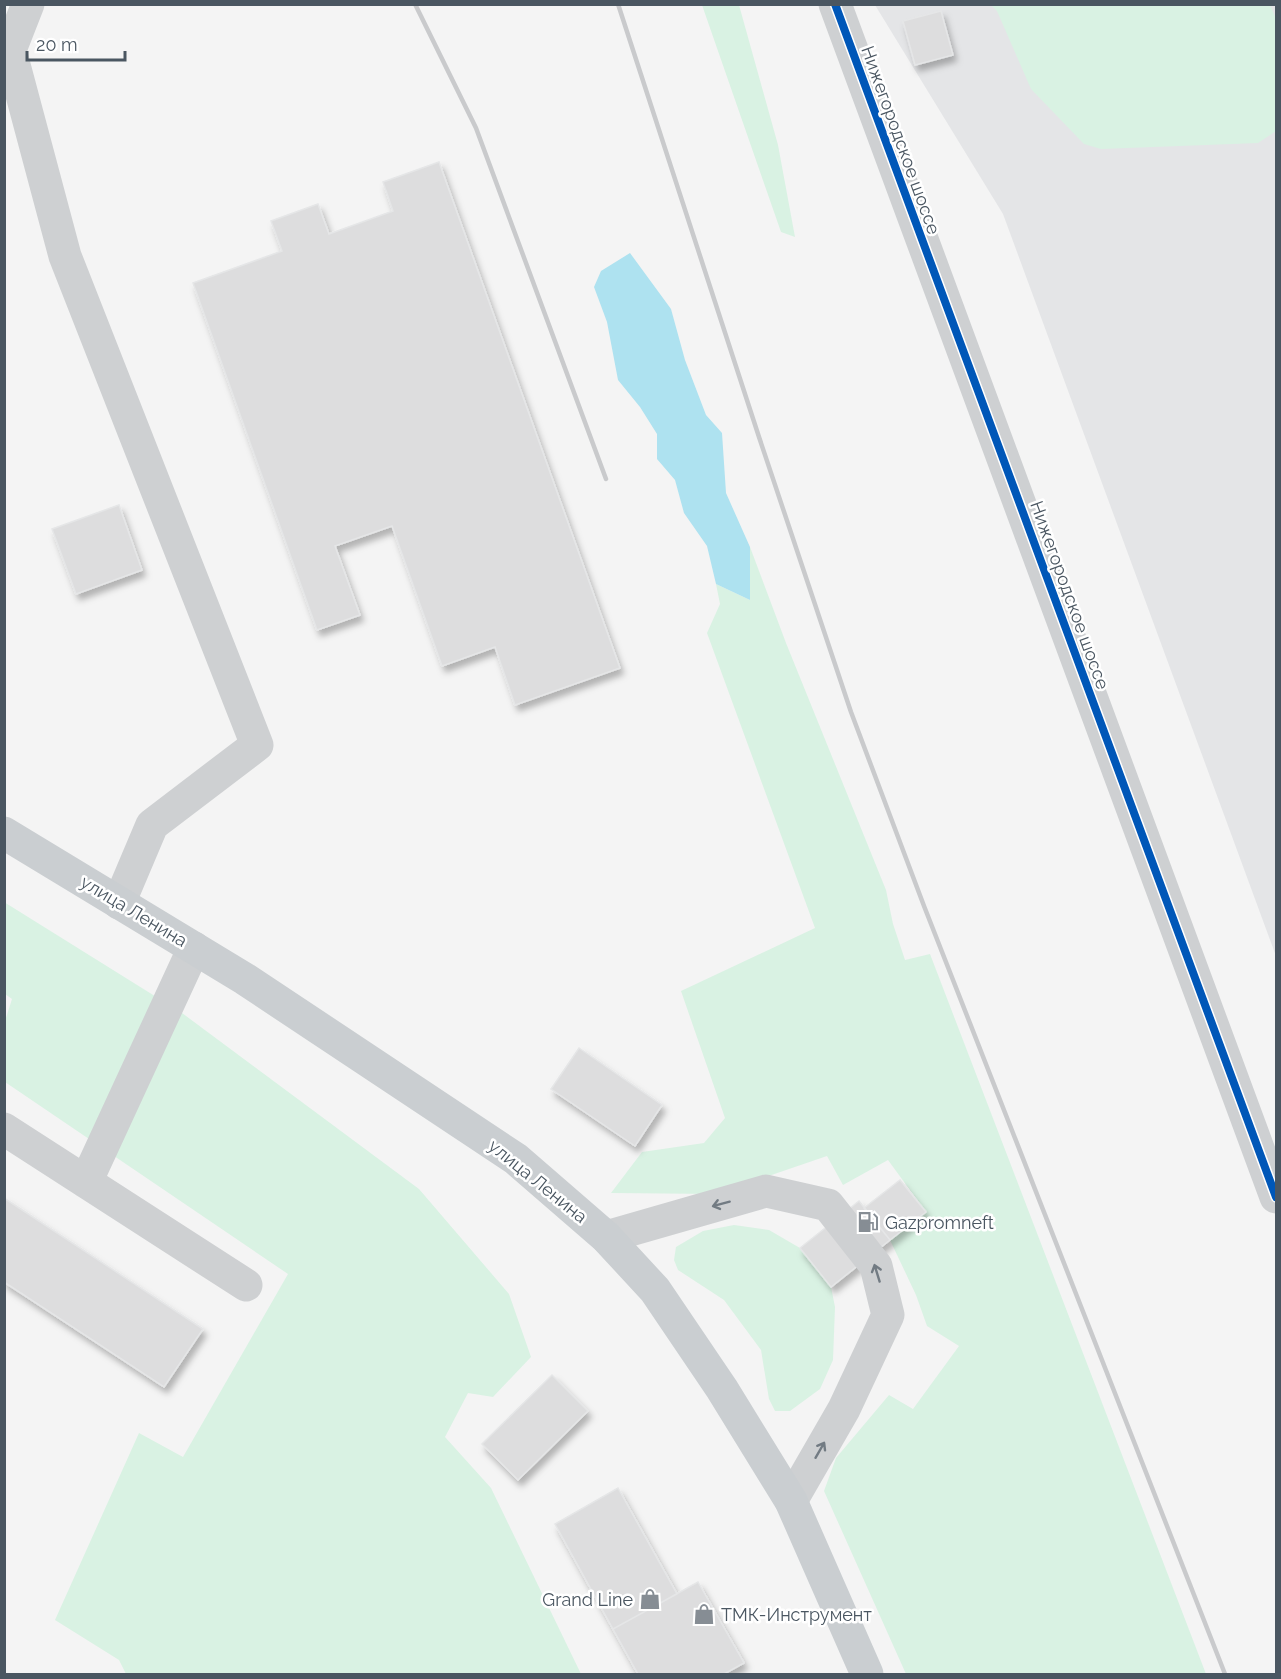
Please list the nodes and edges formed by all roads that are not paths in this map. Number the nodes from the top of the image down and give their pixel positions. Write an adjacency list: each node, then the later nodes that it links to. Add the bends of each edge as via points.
1 (28, 4): 3 (street)
2 (835, 4): 9 (street, Нижегородское шоссе)
3 (7, 48): 5 (street, via 65,256 256,745 152,825)
4 (4, 832): 5 (main road, улица Ленина)
5 (120, 903): 6 (main road, улица Ленина)
6 (194, 948): 8 (street); 10 (main road, улица Ленина, via 516,1159)
7 (4, 1129): 8 (street)
8 (86, 1182): 11 (street)
9 (1276, 1197)
10 (606, 1237): 12 (main road, улица Ленина, via 655,1290 722,1389); 12 (street, one-way to 10, via 844,1409 888,1315 876,1266 828,1204 766,1191)
11 (246, 1286)
12 (790, 1501): 13 (main road, улица Ленина)
13 (867, 1674)

